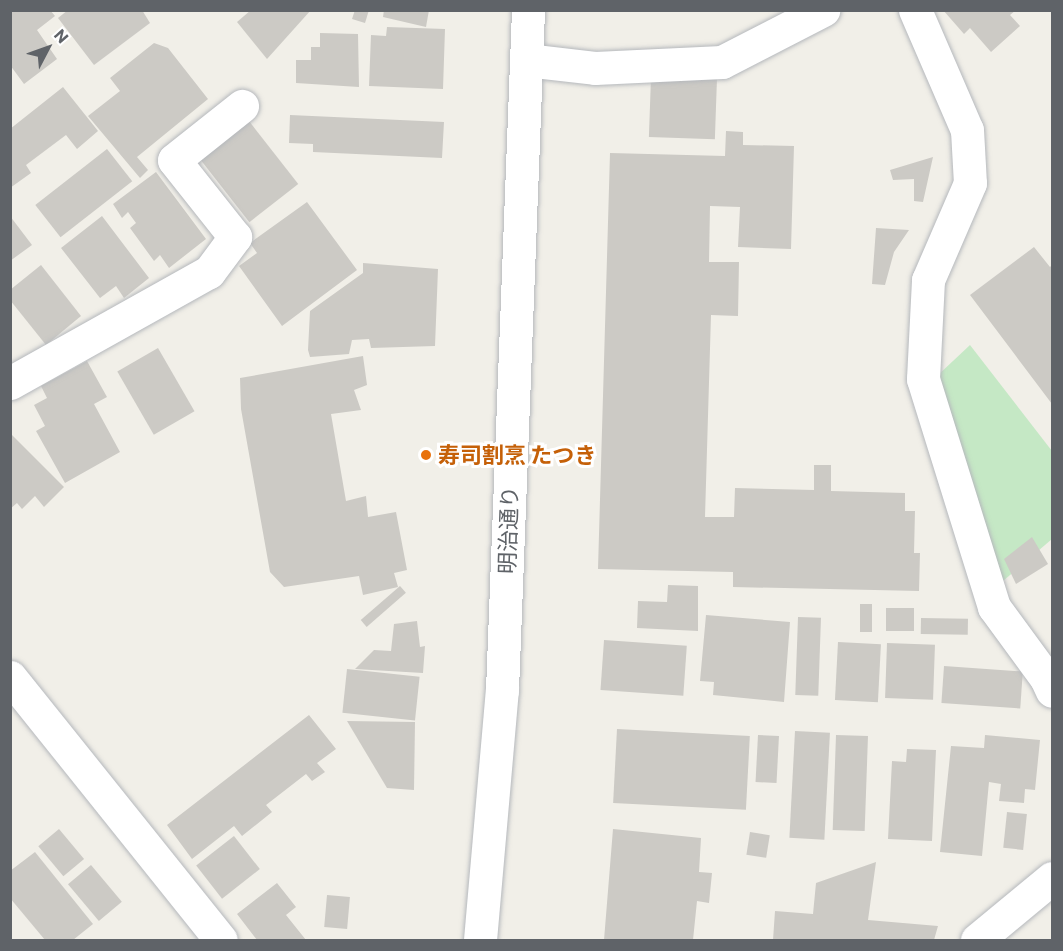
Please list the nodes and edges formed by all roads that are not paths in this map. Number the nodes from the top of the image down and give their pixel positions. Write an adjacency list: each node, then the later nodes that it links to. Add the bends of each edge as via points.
1 (528, 10): 4 (street, 明治通り)
2 (823, 10): 4 (street, via 722,62 595,68)
3 (915, 10): 8 (street, via 967,130 970,183 928,280 922,379 994,608)
4 (526, 60): 11 (street, 明治通り, via 502,690)
5 (242, 106): 6 (street, via 174,160 235,237 209,272)
6 (10, 383)
7 (10, 677): 10 (street)
8 (1053, 691)
9 (1053, 878): 12 (street)
10 (221, 940)
11 (480, 940)
12 (977, 940)

